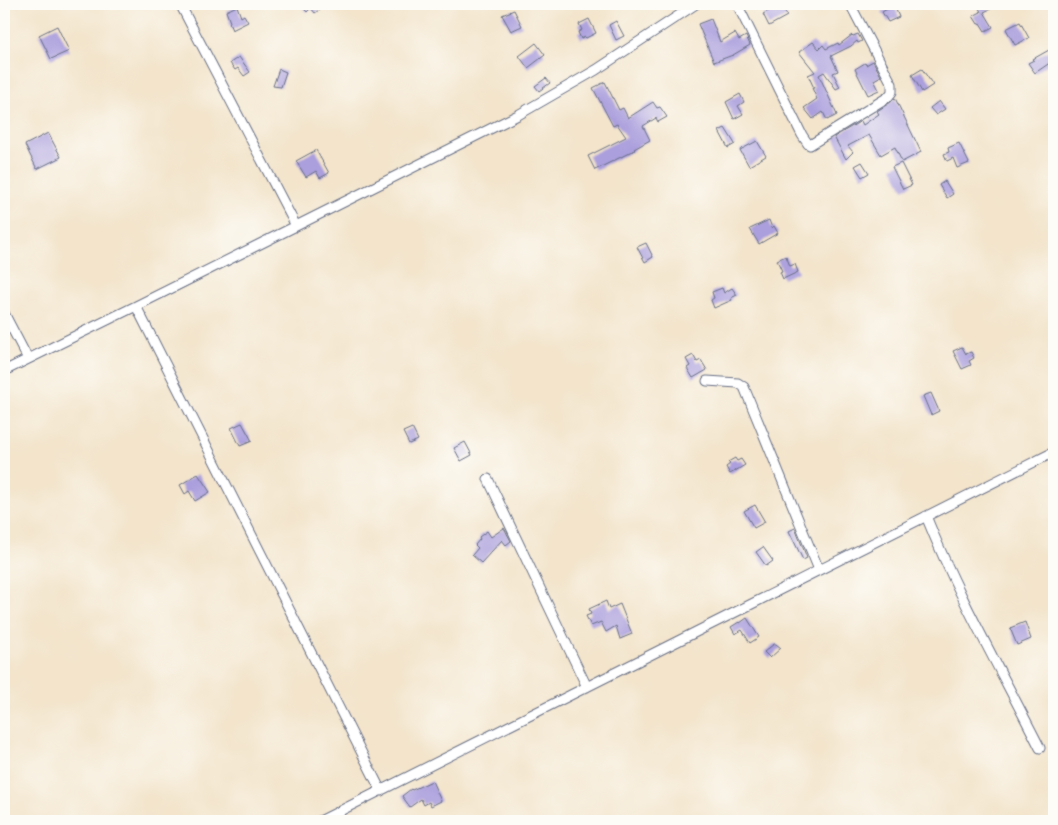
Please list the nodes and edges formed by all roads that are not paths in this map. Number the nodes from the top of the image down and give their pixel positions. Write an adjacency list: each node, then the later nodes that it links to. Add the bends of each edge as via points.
1 (180, 4): 5 (street)
2 (696, 4): 5 (street, via 596,70 518,115)
3 (737, 4): 4 (street, via 802,136 810,145 892,92 892,84)
4 (850, 4)
5 (296, 226): 6 (street)
6 (136, 306): 8 (street); 17 (street)
7 (4, 313): 8 (street)
8 (28, 359): 9 (street)
9 (4, 371)
10 (707, 382): 14 (street, via 738,383 744,387)
11 (1054, 452): 13 (street)
12 (488, 479): 15 (street)
13 (926, 516): 14 (street); 16 (street, via 984,641)
14 (819, 570): 15 (street)
15 (587, 687): 17 (street)
16 (1040, 748)
17 (381, 791): 18 (street)
18 (320, 821)

